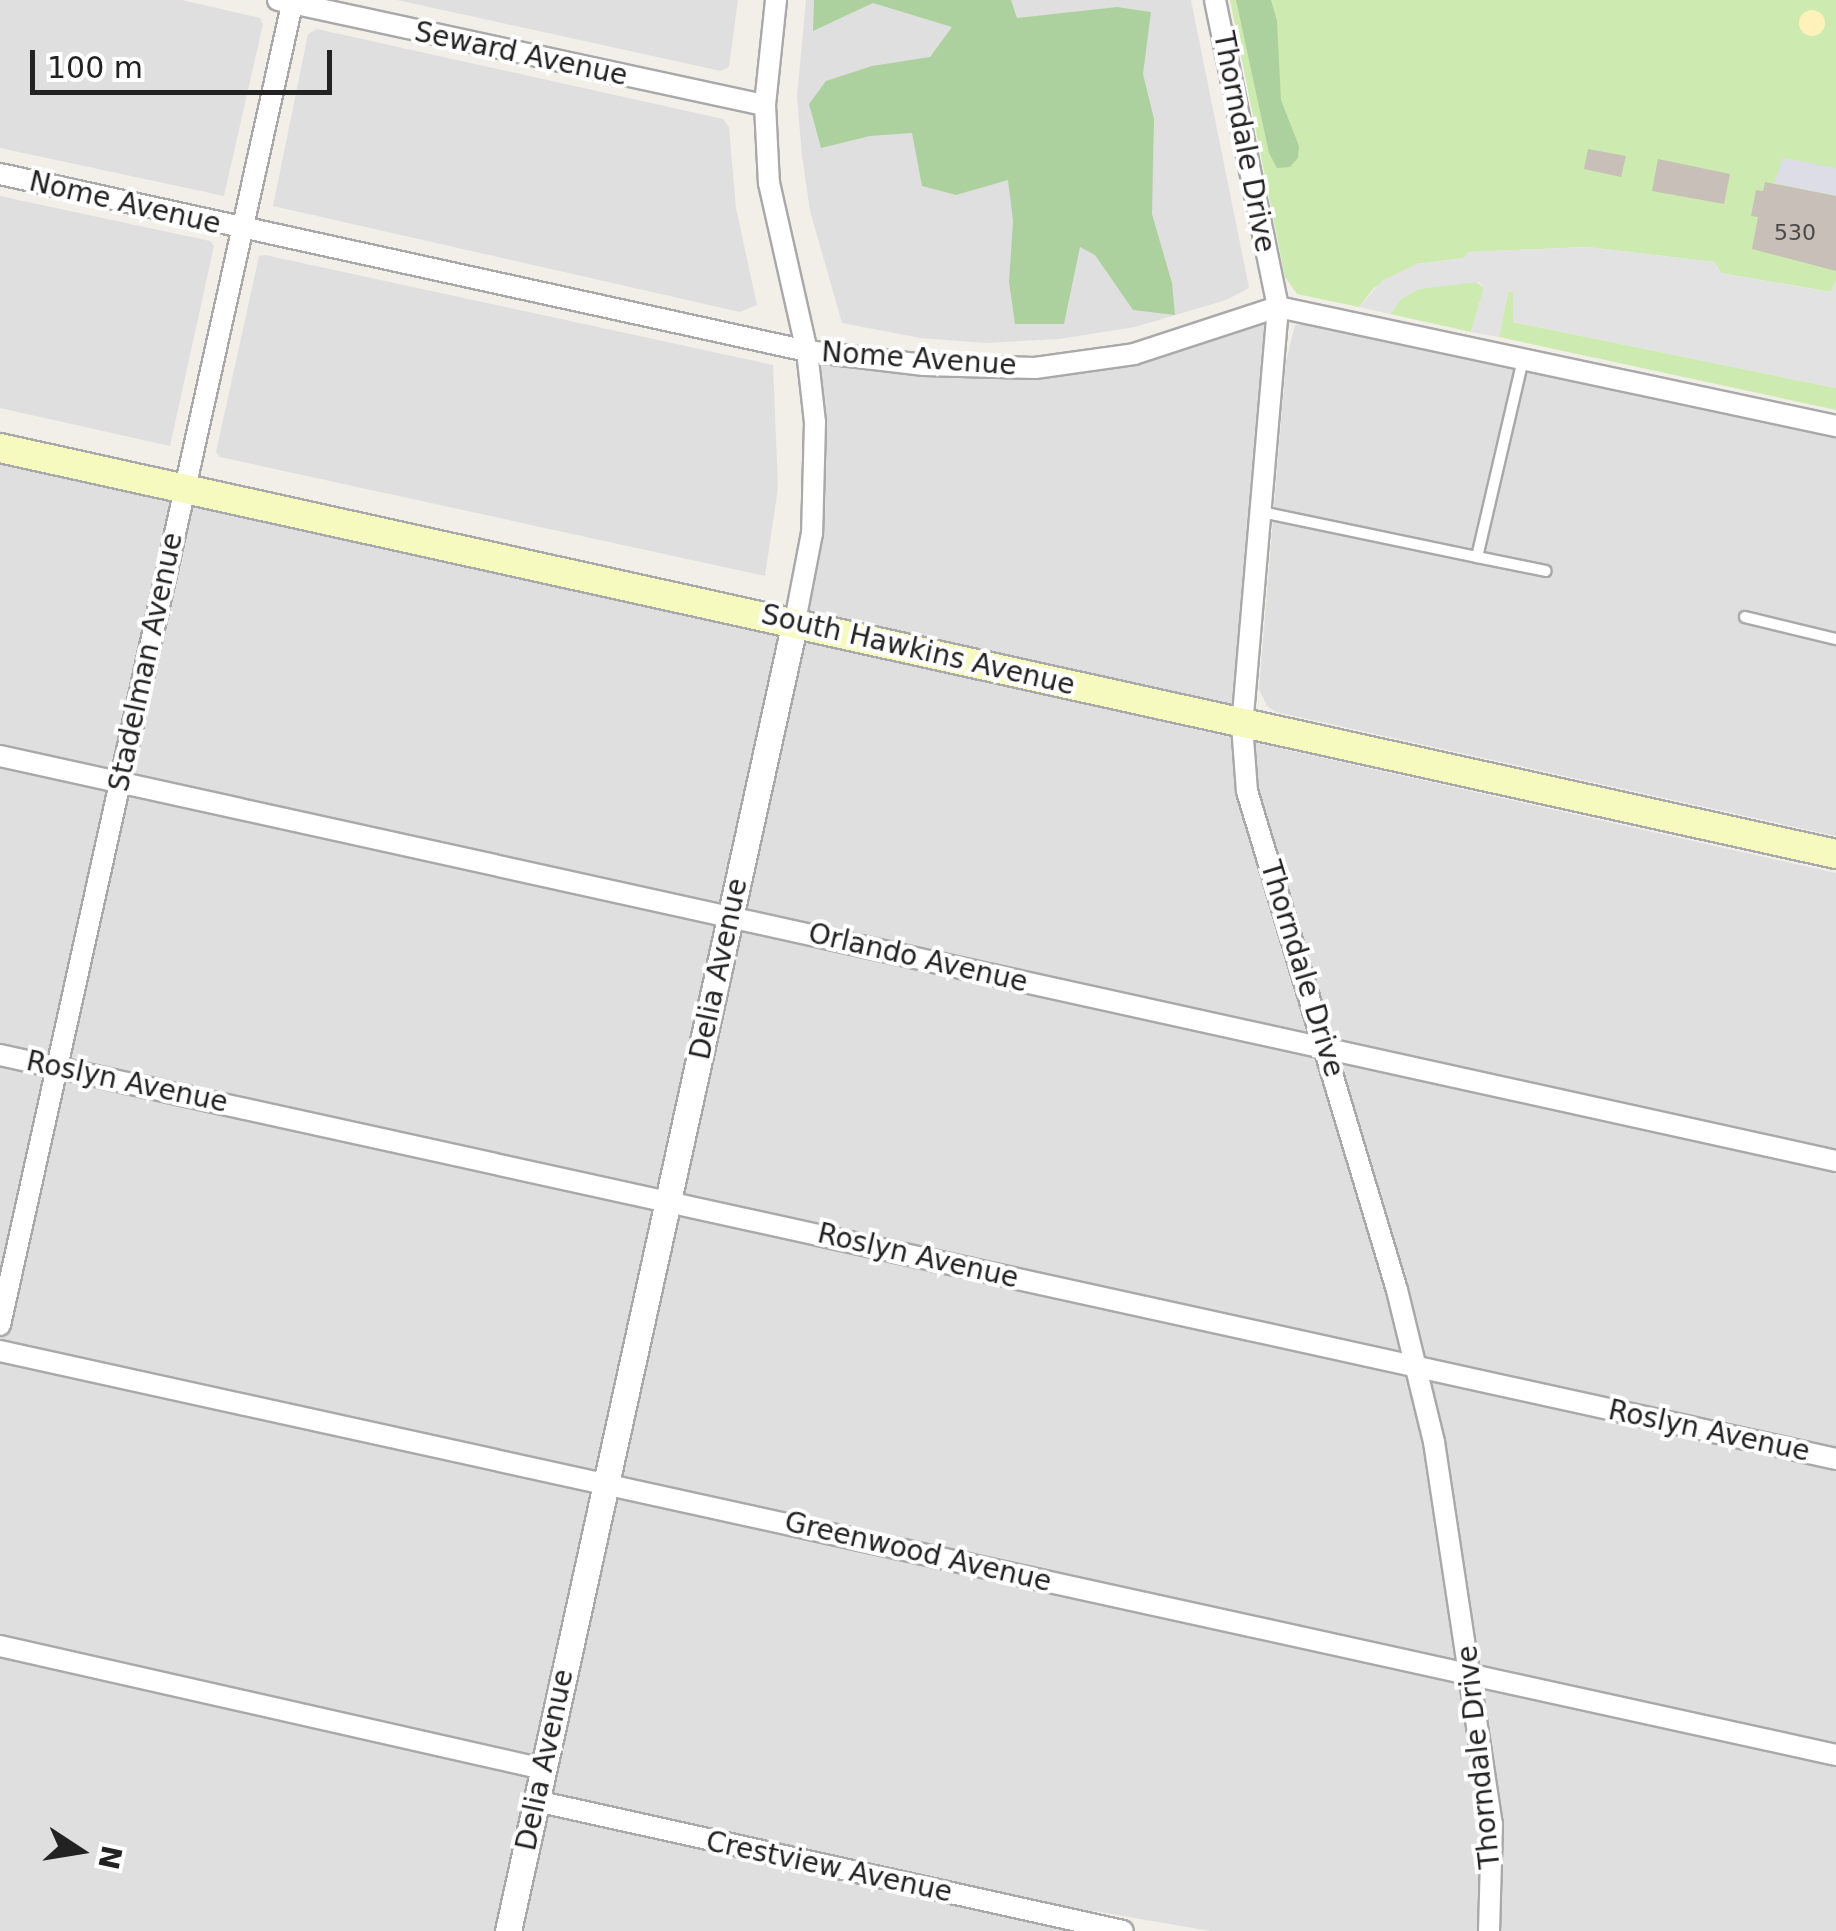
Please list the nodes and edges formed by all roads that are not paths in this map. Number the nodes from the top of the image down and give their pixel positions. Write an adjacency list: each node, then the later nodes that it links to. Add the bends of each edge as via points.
1 (776, 0): 4 (street, Delia Avenue)
2 (1215, 0): 7 (street, Thorndale Drive)
3 (288, 1): 4 (street, Seward Avenue); 6 (street, Stadelman Avenue)
4 (764, 105): 8 (street, Delia Avenue, via 772,204)
5 (0, 174): 6 (street, Nome Avenue)
6 (243, 230): 8 (street, Nome Avenue); 12 (street, Stadelman Avenue)
7 (1278, 307): 8 (street, Nome Avenue, via 1134,354 1052,366 987,368); 9 (street, Nome Avenue); 13 (street, Thorndale Drive)
8 (807, 351): 17 (street, Delia Avenue, via 816,486)
9 (1523, 358): 10 (street, Nome Avenue); 14 (lane)
10 (1836, 426)
11 (0, 448): 12 (main road, South Hawkins Avenue)
12 (184, 489): 17 (main road, South Hawkins Avenue); 21 (street, Stadelman Avenue)
13 (1260, 512): 14 (lane); 19 (street, Thorndale Drive)
14 (1477, 557): 15 (lane)
15 (1546, 571)
16 (1745, 617): 18 (lane)
17 (795, 621): 19 (main road, South Hawkins Avenue); 23 (street, Delia Avenue)
18 (1836, 639)
19 (1242, 726): 22 (main road, South Hawkins Avenue); 24 (street, Thorndale Drive, via 1247,791)
20 (0, 756): 21 (street, Orlando Avenue)
21 (120, 783): 23 (street, Orlando Avenue); 26 (street, Stadelman Avenue)
22 (1836, 854)
23 (730, 917): 24 (street, Orlando Avenue); 28 (street, Delia Avenue)
24 (1326, 1051): 27 (street, Orlando Avenue); 31 (street, Thorndale Drive)
25 (0, 1054): 26 (street, Roslyn Avenue)
26 (58, 1067): 28 (street, Roslyn Avenue); 29 (street, Stadelman Avenue)
27 (1836, 1161)
28 (668, 1200): 31 (street, Roslyn Avenue); 33 (street, Delia Avenue)
29 (0, 1325)
30 (0, 1351): 33 (street, Greenwood Avenue)
31 (1412, 1362): 32 (street, Roslyn Avenue); 35 (street, Thorndale Drive, via 1448,1510)
32 (1836, 1459)
33 (606, 1484): 35 (street, Greenwood Avenue); 37 (street, Delia Avenue)
34 (0, 1646): 37 (street)
35 (1470, 1674): 36 (street, Greenwood Avenue); 41 (street, Thorndale Drive, via 1492,1824)
36 (1836, 1755)
37 (543, 1769): 38 (street, Delia Avenue)
38 (536, 1801): 39 (street, Delia Avenue); 40 (street, Crestview Avenue)
39 (508, 1931)
40 (1123, 1931)
41 (1489, 1931)

